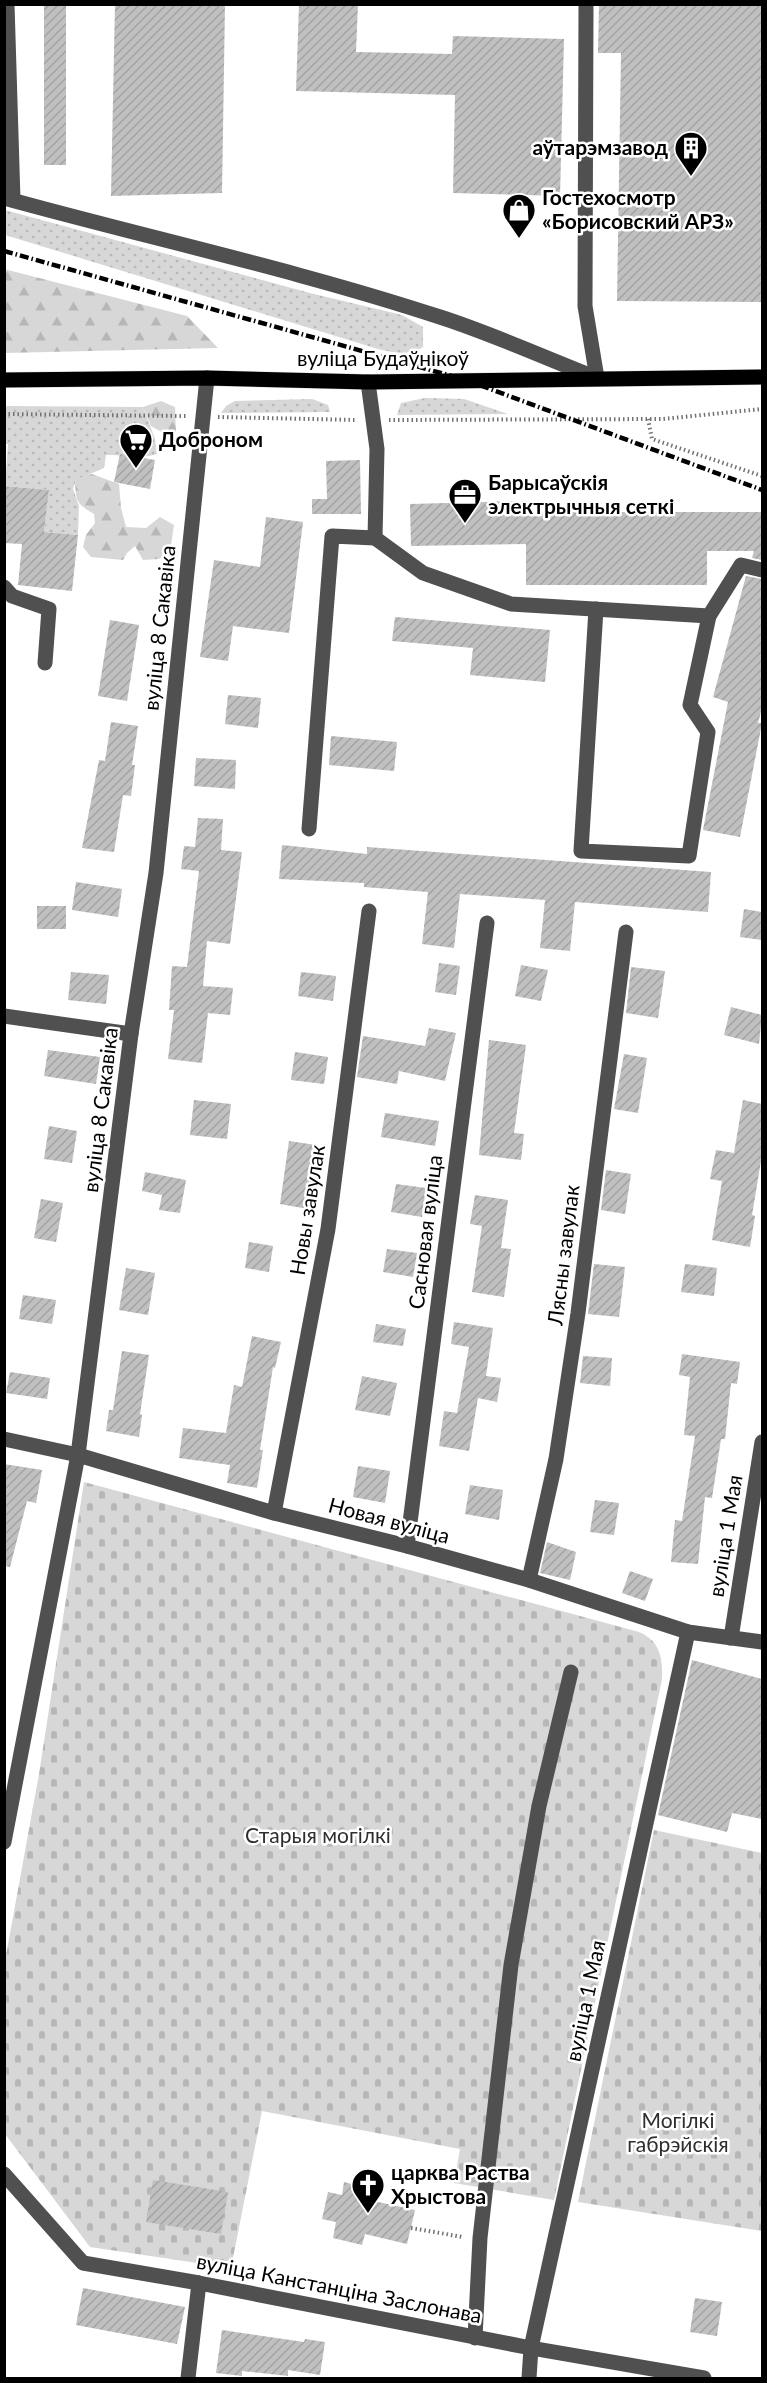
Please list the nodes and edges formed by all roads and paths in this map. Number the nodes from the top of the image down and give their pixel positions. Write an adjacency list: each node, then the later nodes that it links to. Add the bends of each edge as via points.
1 (7, 4): 3 (street)
2 (586, 4): 6 (street, via 585,306)
3 (9, 199): 6 (street, via 279,269 441,317)
4 (762, 377): 6 (main road, вуліца Будаўнікоў)
5 (207, 378): 7 (main road, вуліца Будаўнікоў); 8 (main road, вуліца Будаўнікоў); 22 (street, вуліца 8 Сакавіка, via 156,873)
6 (597, 378): 8 (main road, вуліца Будаўнікоў)
7 (4, 380)
8 (368, 382): 11 (street, via 377,449)
9 (648, 420): 10 (path, via 652,439)
10 (762, 476)
11 (375, 538): 14 (street, via 423,573 511,604); 17 (street, via 332,536)
12 (762, 570): 15 (street, via 741,565)
13 (4, 587): 16 (street, via 12,596 49,609)
14 (596, 609): 15 (street); 15 (street, via 581,851 689,856 708,732 690,705)
15 (709, 616)
16 (45, 663)
17 (309, 830)
18 (369, 911): 26 (street, Новы завулак, via 328,1229)
19 (487, 923): 27 (street, Сасновая вуліца)
20 (626, 932): 28 (street, Лясны завулак, via 578,1313 556,1459)
21 (4, 1016): 22 (street)
22 (132, 1034): 25 (street, вуліца 8 Сакавіка)
23 (4, 1439): 25 (street, Новая вуліца)
24 (762, 1442): 30 (street, вуліца 1 Мая)
25 (78, 1455): 26 (street, Новая вуліца); 33 (street, вуліца 8 Сакавіка)
26 (274, 1513): 27 (street, Новая вуліца)
27 (407, 1546): 28 (street, Новая вуліца)
28 (529, 1580): 29 (street, Новая вуліца)
29 (688, 1632): 30 (street, Новая вуліца); 39 (street, вуліца 1 Мая)
30 (731, 1638): 31 (street, Новая вуліца)
31 (762, 1642)
32 (572, 1672): 36 (street, via 539,1806 511,1965)
33 (4, 1842)
34 (4, 2174): 37 (street, вуліца Канстанціна Заслонава, via 83,2263)
35 (411, 2228): 36 (path)
36 (480, 2238): 38 (street)
37 (199, 2283): 38 (street, вуліца Канстанціна Заслонава); 40 (street)
38 (475, 2338): 39 (street, вуліца Канстанціна Заслонава)
39 (531, 2348): 41 (street, вуліца 1 Мая); 42 (street, вуліца Канстанціна Заслонава)
40 (188, 2379)
41 (529, 2379)
42 (704, 2379)

